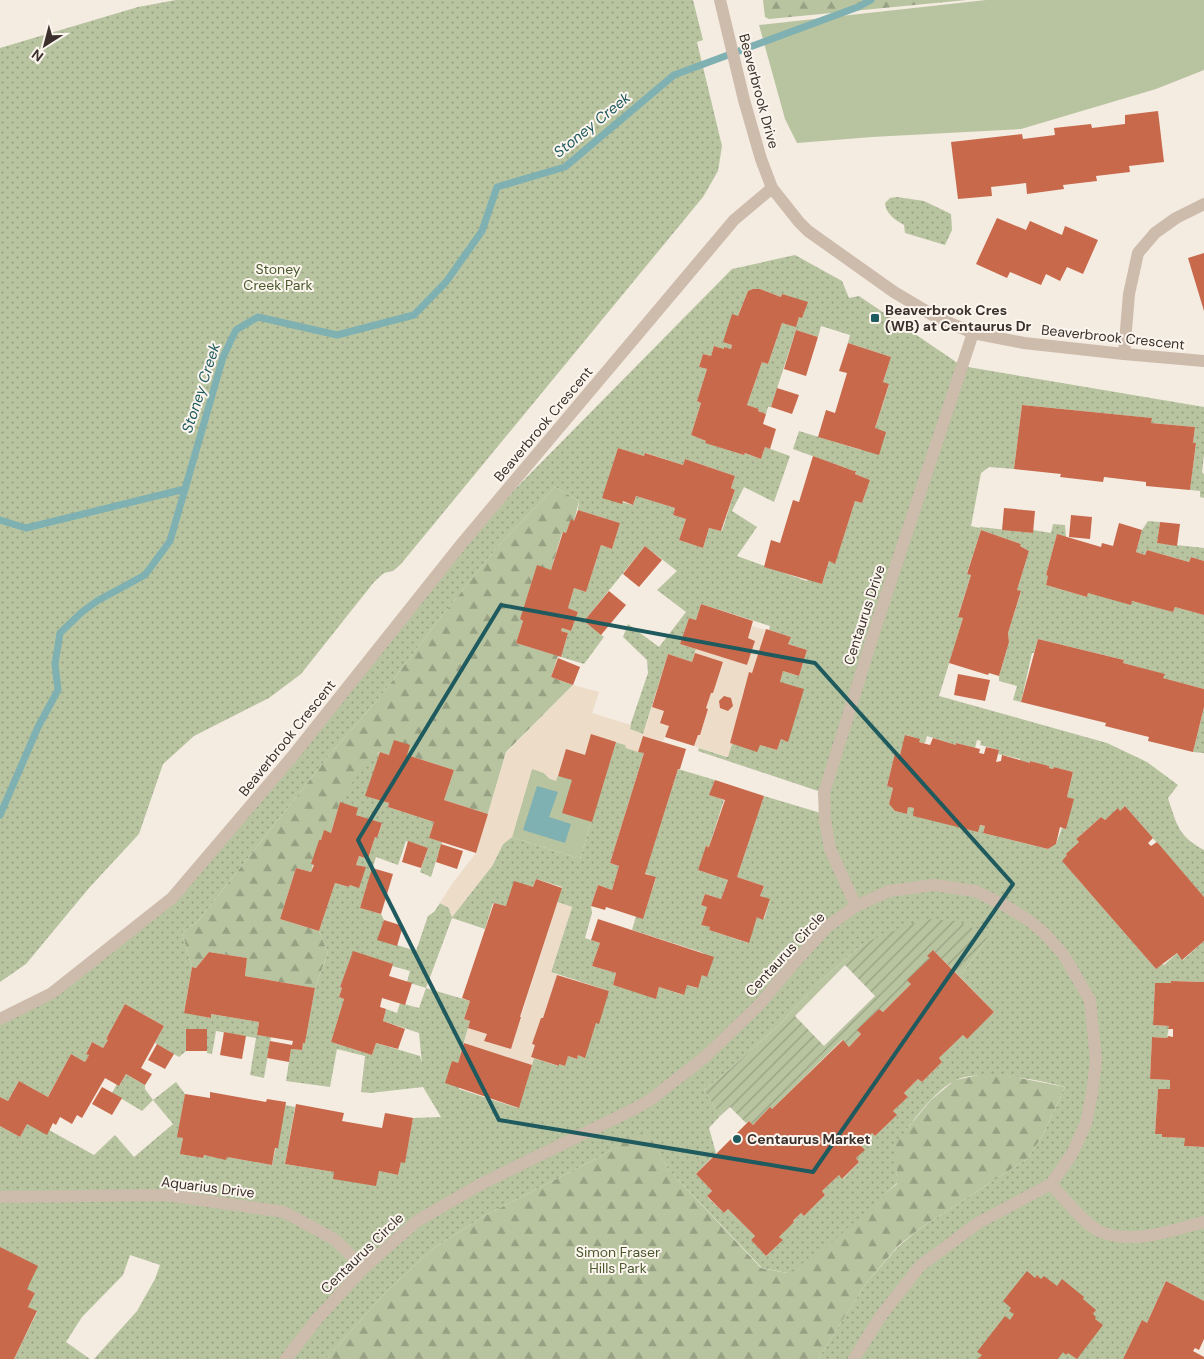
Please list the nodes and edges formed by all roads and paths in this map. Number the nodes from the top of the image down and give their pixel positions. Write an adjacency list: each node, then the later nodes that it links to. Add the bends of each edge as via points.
1 (720, 0): 2 (street, Beaverbrook Drive, via 744,100)
2 (772, 188): 4 (street, Beaverbrook Crescent, via 808,231 863,271 936,316); 8 (street, Beaverbrook Crescent, via 734,220 463,542 290,758 172,898 52,993)
3 (1204, 204): 5 (street, via 1155,233 1138,253 1129,294)
4 (973, 333): 5 (street, Beaverbrook Crescent, via 1024,343); 7 (street, Centaurus Drive, via 824,793 830,849)
5 (1124, 354): 6 (street, Beaverbrook Crescent)
6 (1204, 361)
7 (856, 906): 9 (street, Centaurus Circle, via 889,891 934,885 975,891 1032,922 1063,954 1090,1000 1096,1062 1086,1123 1067,1162); 12 (street, Centaurus Circle, via 828,926 760,1004 705,1057 650,1100 481,1184 417,1221)
8 (0, 1019)
9 (1051, 1184): 11 (street, via 1100,1232 1145,1237); 14 (street, Centaurus Circle, via 978,1223 920,1266 880,1317)
10 (0, 1197): 12 (street, Aquarius Drive, via 166,1195 284,1212 334,1239)
11 (1204, 1222)
12 (364, 1268): 13 (street, Centaurus Circle)
13 (286, 1359)
14 (854, 1359)

